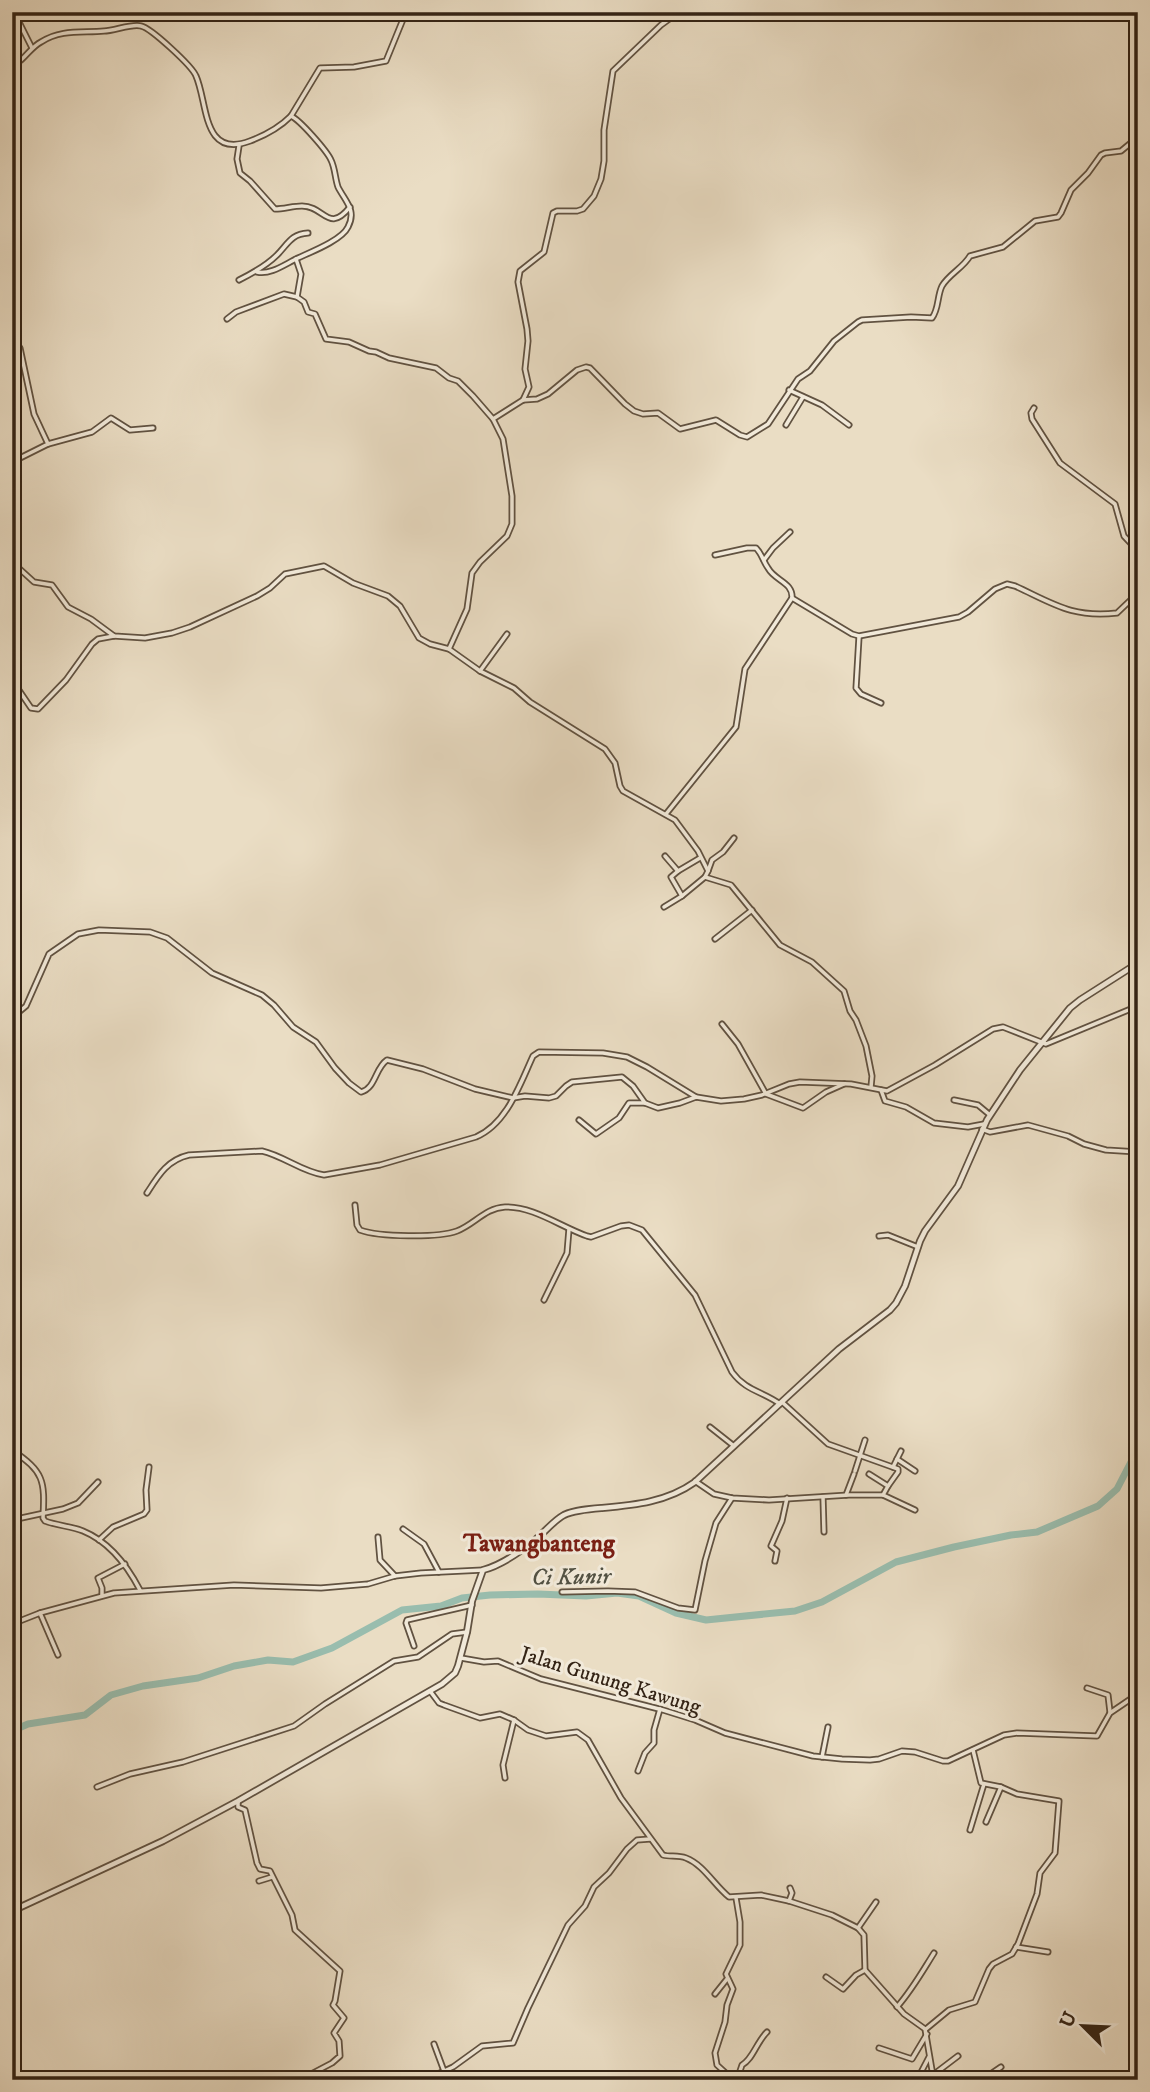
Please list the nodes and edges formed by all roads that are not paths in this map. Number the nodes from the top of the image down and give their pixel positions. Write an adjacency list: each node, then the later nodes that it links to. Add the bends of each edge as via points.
1 (17, 12): 6 (street)
2 (406, 12): 8 (street, via 386,61 322,67)
3 (657, 12): 5 (street)
4 (679, 12): 5 (street)
5 (664, 22): 21 (street, via 613,71 604,161 594,197 583,209 553,213 544,253 520,271 528,341 525,365 529,387)
6 (32, 48): 7 (street, via 19,60); 10 (street, via 67,32 143,26 193,70 213,131 226,144)
7 (12, 55)
8 (291, 116): 10 (street, via 268,134); 11 (street, via 330,158)
9 (1138, 137): 19 (street, via 1121,151 1101,155 1071,190 1058,216 1035,221 1003,247 970,256 943,283 933,318 862,320 834,341)
10 (239, 146): 11 (street, via 240,173 275,209 306,206 331,219)
11 (350, 207): 13 (street, via 346,231)
12 (308, 233): 14 (street, via 293,237)
13 (296, 259): 14 (street, via 266,273); 16 (street, via 301,274)
14 (257, 272): 15 (street)
15 (239, 279)
16 (298, 297): 17 (street, via 284,294); 23 (street, via 308,313 315,314 326,340 349,342 388,358 432,367 460,383)
17 (227, 319)
18 (12, 337): 27 (street, via 20,348 34,414)
19 (789, 390): 20 (street); 21 (street, via 768,424 747,437 716,420 680,429 657,413 637,412 586,367 548,394)
20 (803, 396): 24 (street); 25 (street)
21 (523, 400): 23 (street)
22 (1034, 408): 30 (street, via 1032,419 1058,461 1115,504 1124,536)
23 (493, 419): 39 (street, via 503,439 512,524 507,536 472,573 466,615)
24 (786, 425)
25 (849, 425)
26 (153, 428): 27 (street, via 130,430 111,418 90,433)
27 (48, 444): 28 (street)
28 (12, 462)
29 (790, 532): 32 (street)
30 (1138, 551)
31 (715, 555): 32 (street, via 752,547)
32 (764, 560): 35 (street, via 771,573 790,587)
33 (12, 562): 37 (street, via 36,583 52,584 68,607)
34 (1138, 593): 38 (street, via 1117,613 1081,614 1007,584 964,615)
35 (792, 598): 38 (street); 43 (street, via 745,669 736,727)
36 (507, 634): 40 (street)
37 (114, 636): 39 (street, via 145,638 180,631 257,596 285,574 321,566 388,596 400,606 419,638); 41 (street, via 92,644 38,709 32,708)
38 (859, 636): 42 (street, via 856,688)
39 (449, 649): 40 (street)
40 (480, 671): 43 (street, via 514,688 605,749 615,763 623,791)
41 (12, 680)
42 (881, 703)
43 (666, 814): 46 (street)
44 (734, 838): 48 (street, via 712,860)
45 (665, 856): 47 (street)
46 (700, 858): 47 (street); 48 (street)
47 (678, 871): 50 (street, via 671,877)
48 (708, 871): 49 (street)
49 (705, 877): 50 (street); 52 (street, via 731,885)
50 (682, 896): 51 (street)
51 (664, 907)
52 (752, 910): 53 (street); 60 (street, via 780,945 812,962 844,991 866,1046)
53 (715, 939)
54 (1138, 963): 58 (street, via 1080,1000)
55 (1138, 1006): 58 (street, via 1052,1043)
56 (12, 1010): 63 (street, via 26,1006 49,954 78,934 149,932 167,938 212,973 274,1004 361,1092 367,1091 387,1060)
57 (722, 1024): 62 (street)
58 (1042, 1041): 61 (street, via 1000,1027 993,1029 892,1089); 67 (street)
59 (846, 1083): 60 (street); 62 (street, via 800,1082); 62 (street, via 803,1108)
60 (871, 1087): 61 (street)
61 (881, 1090): 69 (street, via 885,1101 934,1123)
62 (766, 1094): 64 (street, via 721,1101)
63 (510, 1097): 64 (street, via 539,1052 627,1057); 66 (street, via 549,1098 572,1082 622,1077); 71 (street, via 502,1114 483,1134 380,1165 324,1175 262,1151 189,1155 166,1166)
64 (696, 1097): 66 (street, via 658,1108)
65 (954, 1100): 67 (street, via 978,1105)
66 (645, 1103): 68 (street, via 629,1103 619,1118 597,1134)
67 (990, 1115): 69 (street)
68 (579, 1119)
69 (983, 1127): 70 (street, via 989,1132 1028,1125 1106,1150); 75 (street, via 958,1186)
70 (1138, 1152)
71 (147, 1193)
72 (355, 1205): 73 (street, via 360,1230 376,1234 454,1232 490,1210 506,1207 520,1208)
73 (569, 1229): 76 (street, via 567,1253); 77 (street, via 591,1237 621,1226 642,1230 695,1294 738,1380)
74 (879, 1236): 75 (street)
75 (918, 1247): 77 (street, via 905,1286 890,1310)
76 (544, 1300)
77 (781, 1403): 80 (street); 83 (street, via 828,1444)
78 (710, 1427): 80 (street)
79 (865, 1440): 83 (street)
80 (734, 1446): 89 (street)
81 (12, 1450): 98 (street, via 38,1472)
82 (901, 1451): 84 (street)
83 (860, 1456): 86 (street); 92 (street)
84 (897, 1459): 86 (street); 87 (street)
85 (149, 1467): 103 (street, via 147,1510 113,1527)
86 (893, 1467): 91 (street, via 898,1472)
87 (915, 1471)
88 (869, 1474): 91 (street)
89 (695, 1481): 95 (street); 106 (street, via 660,1500 564,1516 499,1565)
90 (98, 1482): 98 (street, via 78,1503)
91 (888, 1486): 93 (street)
92 (846, 1495): 93 (street); 94 (street)
93 (883, 1495): 97 (street)
94 (823, 1497): 96 (street); 101 (street)
95 (732, 1498): 96 (street); 110 (street, via 716,1523 695,1610 686,1611 635,1592)
96 (787, 1498): 104 (street, via 771,1546 777,1551)
97 (915, 1510)
98 (44, 1513): 99 (street); 103 (street, via 48,1523)
99 (12, 1520)
100 (402, 1529): 107 (street, via 424,1544)
101 (824, 1532)
102 (378, 1537): 108 (street, via 380,1560)
103 (99, 1540): 105 (street)
104 (775, 1561)
105 (125, 1564): 109 (street); 111 (street, via 98,1578)
106 (483, 1570): 107 (street); 112 (street)
107 (439, 1573): 108 (street)
108 (396, 1576): 109 (street, via 321,1588 234,1585)
109 (140, 1591): 111 (street)
110 (562, 1592)
111 (102, 1595): 113 (street)
112 (472, 1603): 115 (street); 116 (street, via 407,1620)
113 (40, 1613): 114 (street); 117 (street)
114 (12, 1624)
115 (467, 1632): 118 (street); 131 (street, via 452,1634 418,1657 394,1661 294,1726 183,1762 130,1773)
116 (414, 1646)
117 (58, 1655)
118 (461, 1658): 120 (street, via 455,1673); 122 (street, Jalan Gunung Kawung, via 498,1661 549,1681)
119 (1087, 1688): 123 (street, via 1108,1695)
120 (430, 1691): 124 (street, via 439,1703 456,1710 480,1718 500,1714); 133 (street)
121 (1138, 1694): 123 (street)
122 (660, 1709): 127 (street, Jalan Gunung Kawung, via 725,1733); 128 (street, via 654,1743)
123 (1110, 1713): 126 (street, Jalan Gunung Kawung, via 1097,1736 1017,1733)
124 (514, 1720): 129 (street, via 503,1765); 136 (street, via 546,1736 577,1732 588,1740)
125 (828, 1727): 127 (street)
126 (973, 1750): 127 (street, Jalan Gunung Kawung, via 948,1761 902,1751 870,1760); 130 (street, via 979,1780)
127 (822, 1757)
128 (638, 1771)
129 (505, 1778)
130 (984, 1784): 132 (street); 135 (street)
131 (97, 1787)
132 (1001, 1787): 134 (street); 145 (street, via 1059,1803 1055,1853 1040,1873 1037,1894)
133 (238, 1801): 137 (street, via 245,1811 257,1863); 143 (street, via 142,1852)
134 (986, 1822)
135 (970, 1830)
136 (651, 1839): 140 (street, via 663,1856 693,1862 720,1890); 160 (street, via 630,1846 568,1925 513,2043 482,2046)
137 (272, 1877): 138 (street); 165 (street, via 295,1930 340,1970 333,2005 344,2018 334,2033 340,2056 313,2073)
138 (259, 1881)
139 (790, 1888): 141 (street)
140 (736, 1898): 141 (street, via 761,1895); 150 (street, via 740,1945)
141 (789, 1901): 144 (street)
142 (876, 1902): 144 (street)
143 (12, 1911)
144 (858, 1928): 148 (street, via 864,1935)
145 (1016, 1947): 146 (street); 153 (street, via 993,1964 975,2002 949,2010)
146 (1048, 1952)
147 (934, 1953): 152 (street)
148 (865, 1970): 149 (street, via 843,1989); 152 (street)
149 (826, 1977)
150 (727, 1979): 151 (street); 167 (street, via 733,1989 715,2053 717,2065)
151 (715, 1994)
152 (897, 2007): 153 (street)
153 (926, 2031): 156 (street, via 912,2059); 157 (street)
154 (767, 2032): 168 (street, via 742,2064)
155 (434, 2044): 160 (street)
156 (879, 2048)
157 (929, 2056): 161 (street); 169 (street)
158 (958, 2056): 161 (street)
159 (1001, 2067): 170 (street)
160 (443, 2071): 166 (street)
161 (934, 2077)
162 (167, 2080): 163 (street, via 185,2075)
163 (211, 2080): 164 (street, via 241,2074)
164 (279, 2080)
165 (312, 2080)
166 (425, 2080)
167 (729, 2080)
168 (737, 2080)
169 (917, 2080)
170 (982, 2080)

